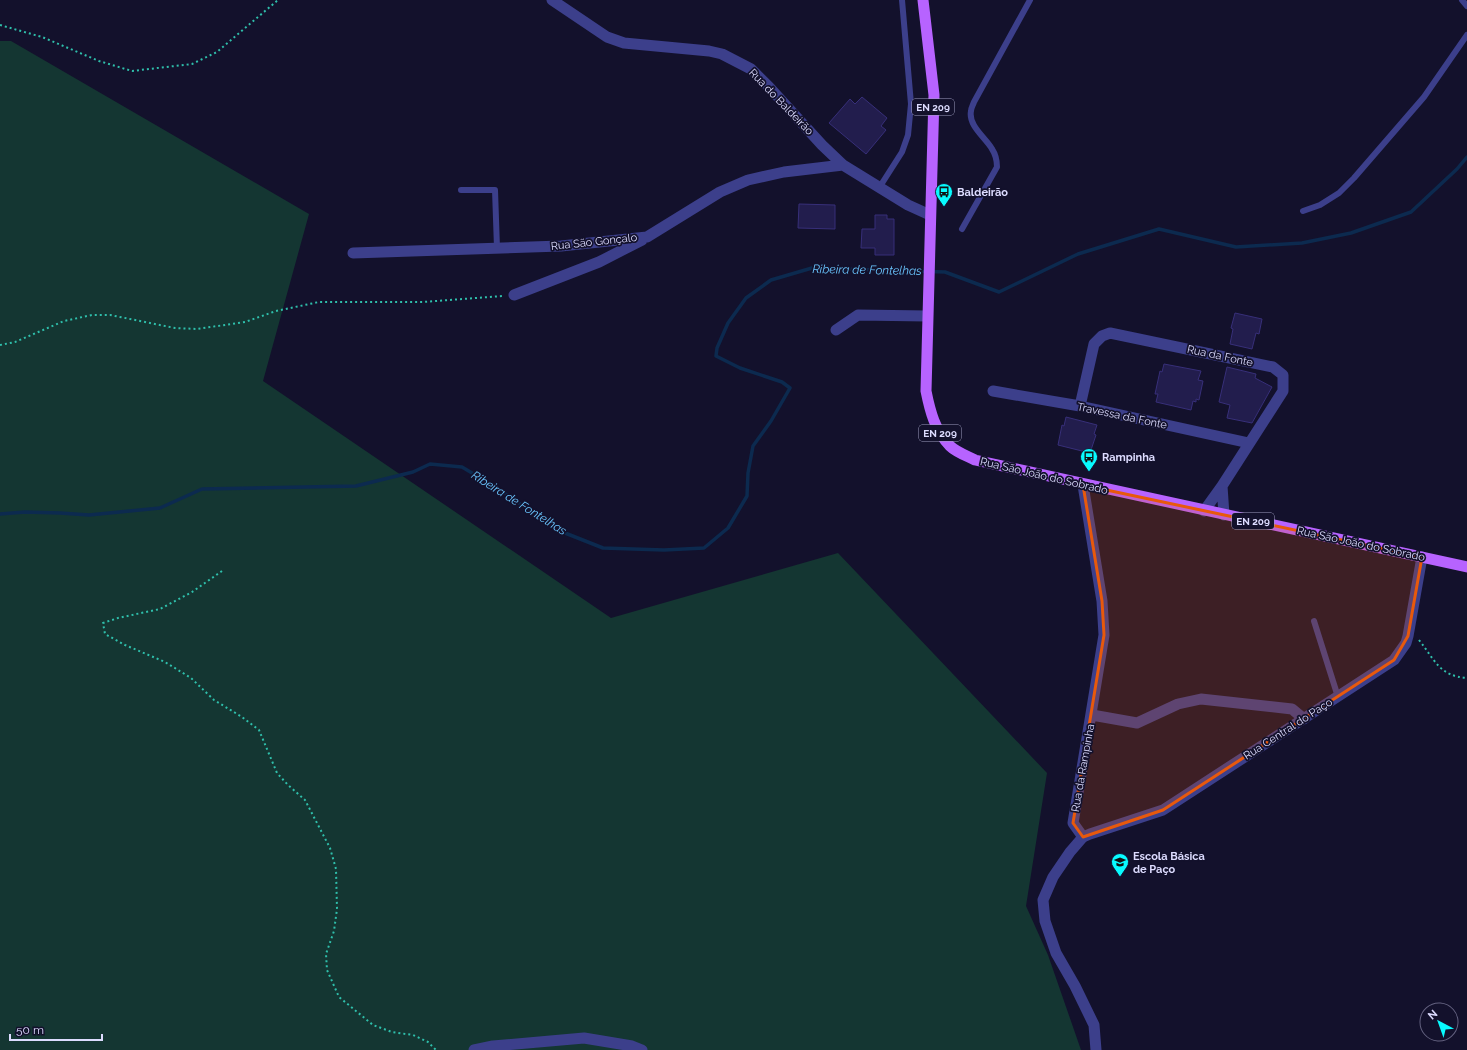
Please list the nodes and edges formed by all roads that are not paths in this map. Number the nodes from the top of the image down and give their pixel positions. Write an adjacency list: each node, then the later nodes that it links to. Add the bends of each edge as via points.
1 (552, 0): 8 (street, Rua do Baldeirão, via 608,37 624,43 709,51 722,54 751,69)
2 (902, 0): 9 (lane, via 911,104 908,135 902,152)
3 (924, 0): 12 (main road, Rua São João do Sobrado / EN 209, via 934,95)
4 (1030, 0): 13 (lane, via 970,112 975,126 996,156 997,167)
5 (1462, 0): 6 (lane)
6 (1467, 6)
7 (1467, 35): 11 (lane, via 1424,97 1354,178 1333,197)
8 (843, 165): 9 (street, Rua do Baldeirão); 14 (street, Rua São Gonçalo, via 784,172 748,180 720,192)
9 (879, 188): 12 (street, Rua do Baldeirão)
10 (461, 190): 15 (lane, via 495,190)
11 (1303, 211)
12 (930, 215): 18 (main road, Rua São João do Sobrado / EN 209)
13 (962, 228)
14 (647, 237): 15 (street, Rua São Gonçalo, via 561,246); 17 (street, via 599,262)
15 (497, 248): 16 (street, Rua São Gonçalo)
16 (353, 253)
17 (514, 296)
18 (927, 316): 19 (street, via 858,315); 23 (main road, Rua São João do Sobrado / EN 209, via 926,391 931,416 939,433 951,447 975,460)
19 (836, 330)
20 (993, 391): 21 (street, Travessa da Fonte)
21 (1080, 406): 22 (street, Travessa da Fonte); 22 (street, Rua da Fonte, via 1094,344 1102,336 1110,333 1272,367 1284,375 1283,390)
22 (1249, 443): 24 (street, Rua da Fonte)
23 (1083, 485): 25 (main road, Rua São João do Sobrado / EN 209); 31 (street, Rua da Rampinha, via 1102,601 1104,635)
24 (1222, 486): 25 (street, Rua da Fonte); 26 (street)
25 (1204, 511): 26 (main road, Rua São João do Sobrado / EN 209)
26 (1224, 515): 27 (main road, Rua São João do Sobrado / EN 209)
27 (1422, 557): 28 (main road, Rua São João do Sobrado / EN 209); 30 (street, Rua Central do Paço, via 1406,643 1394,660)
28 (1467, 567)
29 (1314, 621): 30 (lane)
30 (1338, 697): 32 (street, Rua Central do Paço)
31 (1092, 715): 32 (street, via 1137,723 1178,704 1200,699 1292,709); 33 (street, Rua da Rampinha, via 1073,823)
32 (1304, 719): 33 (street, Rua Central do Paço, via 1163,810)
33 (1083, 838): 36 (street, via 1053,877 1043,900 1045,921 1056,953 1094,1026)
34 (474, 1050): 35 (street, via 492,1046 584,1038)
35 (642, 1050)
36 (1096, 1050)

